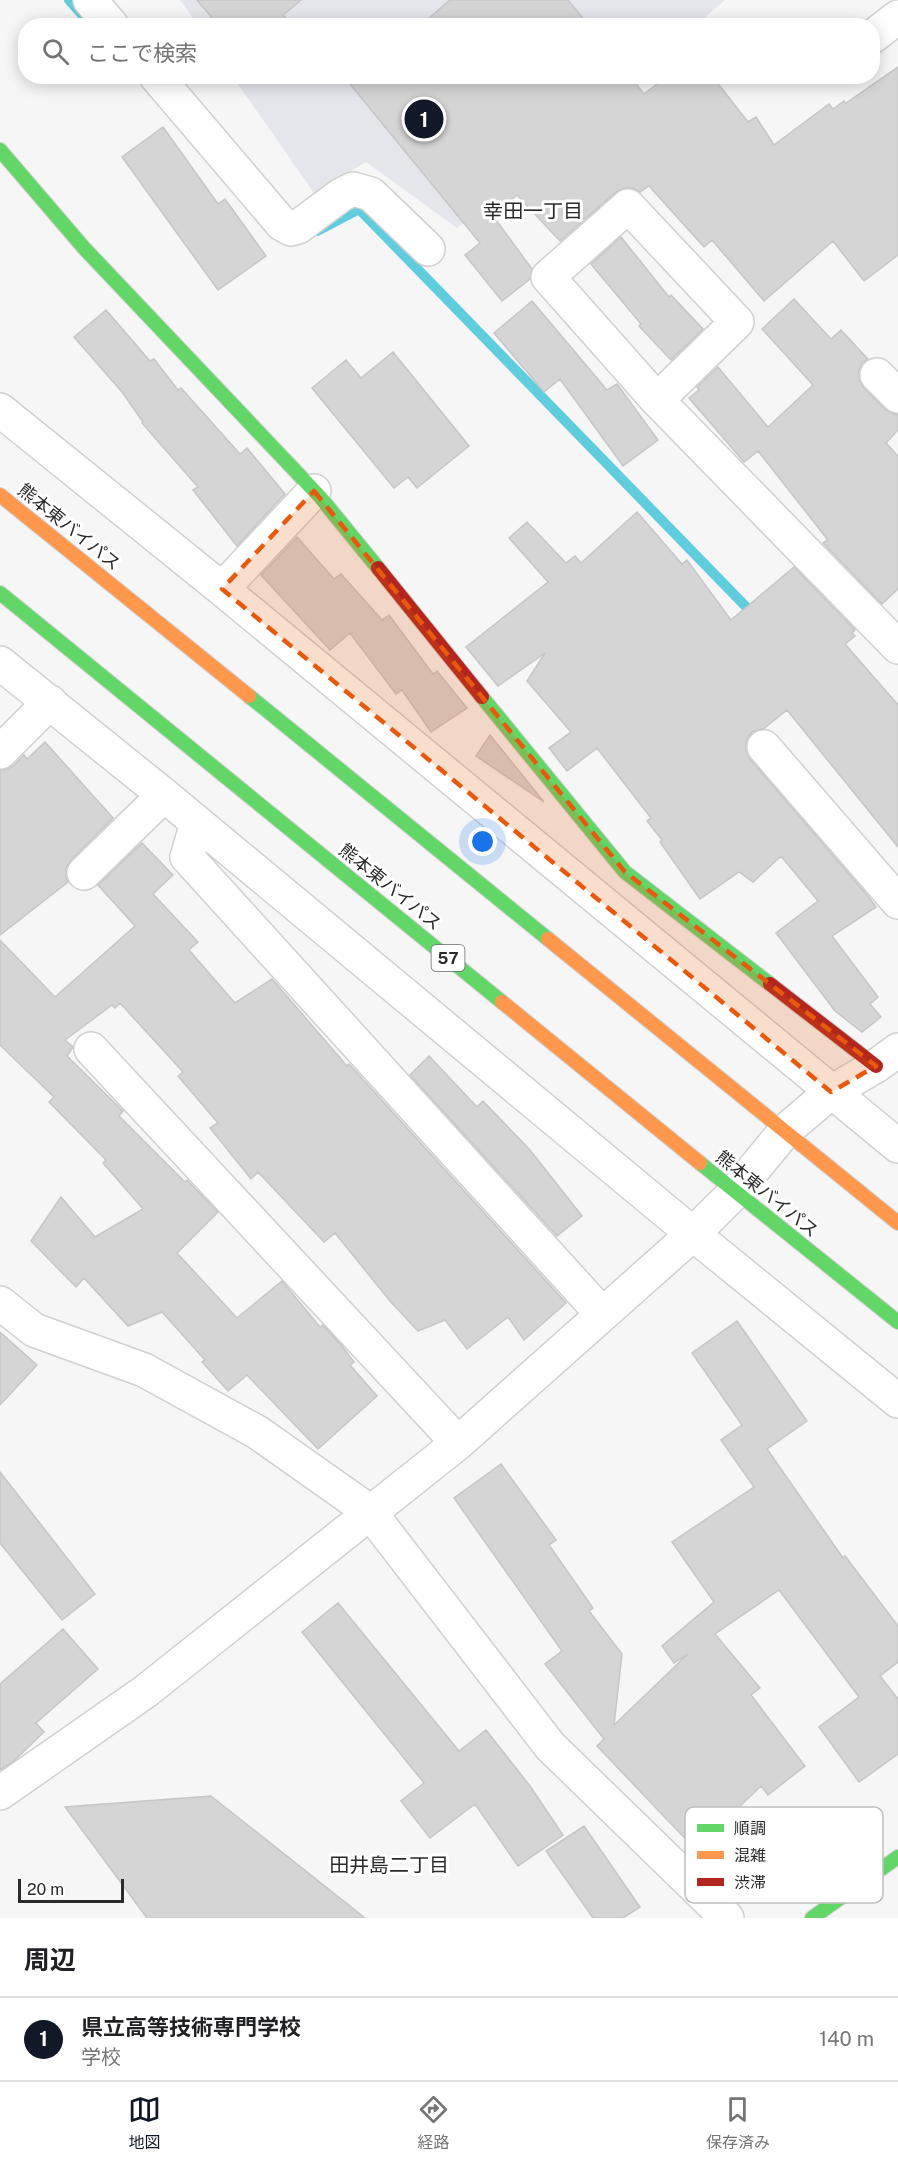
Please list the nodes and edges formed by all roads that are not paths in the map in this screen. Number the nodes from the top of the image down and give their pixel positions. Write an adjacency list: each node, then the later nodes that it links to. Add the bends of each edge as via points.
1 (90, 0): 3 (street)
2 (898, 17): 4 (street)
3 (105, 18)
4 (880, 31)
5 (163, 84): 7 (street, via 282,224 291,229 298,227 353,189 371,194)
6 (0, 150): 10 (main road, via 84,248)
7 (428, 249)
8 (657, 400): 8 (street, via 548,277 628,206 737,322); 14 (street)
9 (0, 410): 12 (street)
10 (314, 491): 12 (street); 24 (main road, via 625,872)
11 (0, 495): 26 (main road, 熊本東バイパス)
12 (222, 589): 25 (street)
13 (0, 592): 28 (main road, 熊本東バイパス / 57)
14 (898, 647)
15 (0, 663): 16 (street)
16 (50, 702): 18 (street); 19 (street)
17 (764, 747): 22 (street)
18 (0, 752)
19 (164, 795): 20 (street); 21 (street)
20 (197, 823): 30 (street); 32 (street, via 187,857)
21 (84, 873)
22 (898, 902)
23 (91, 1049): 35 (street)
24 (887, 1058): 25 (street)
25 (831, 1092): 26 (street); 27 (street)
26 (785, 1131): 28 (street); 29 (main road, 熊本東バイパス)
27 (898, 1146)
28 (735, 1192): 30 (street); 33 (main road, 熊本東バイパス / 57)
29 (898, 1223)
30 (693, 1234): 32 (street); 34 (street)
31 (0, 1303): 36 (street, via 34,1330 144,1370 257,1432)
32 (602, 1314): 35 (street)
33 (898, 1322)
34 (898, 1401)
35 (458, 1443): 36 (street)
36 (369, 1512): 37 (street, via 147,1691); 40 (street, via 550,1746)
37 (0, 1793)
38 (898, 1857): 39 (main road)
39 (883, 1868)
40 (685, 1878)
41 (711, 1903): 43 (street)
42 (833, 1903): 44 (main road)
43 (726, 1918)
44 (812, 1918)

